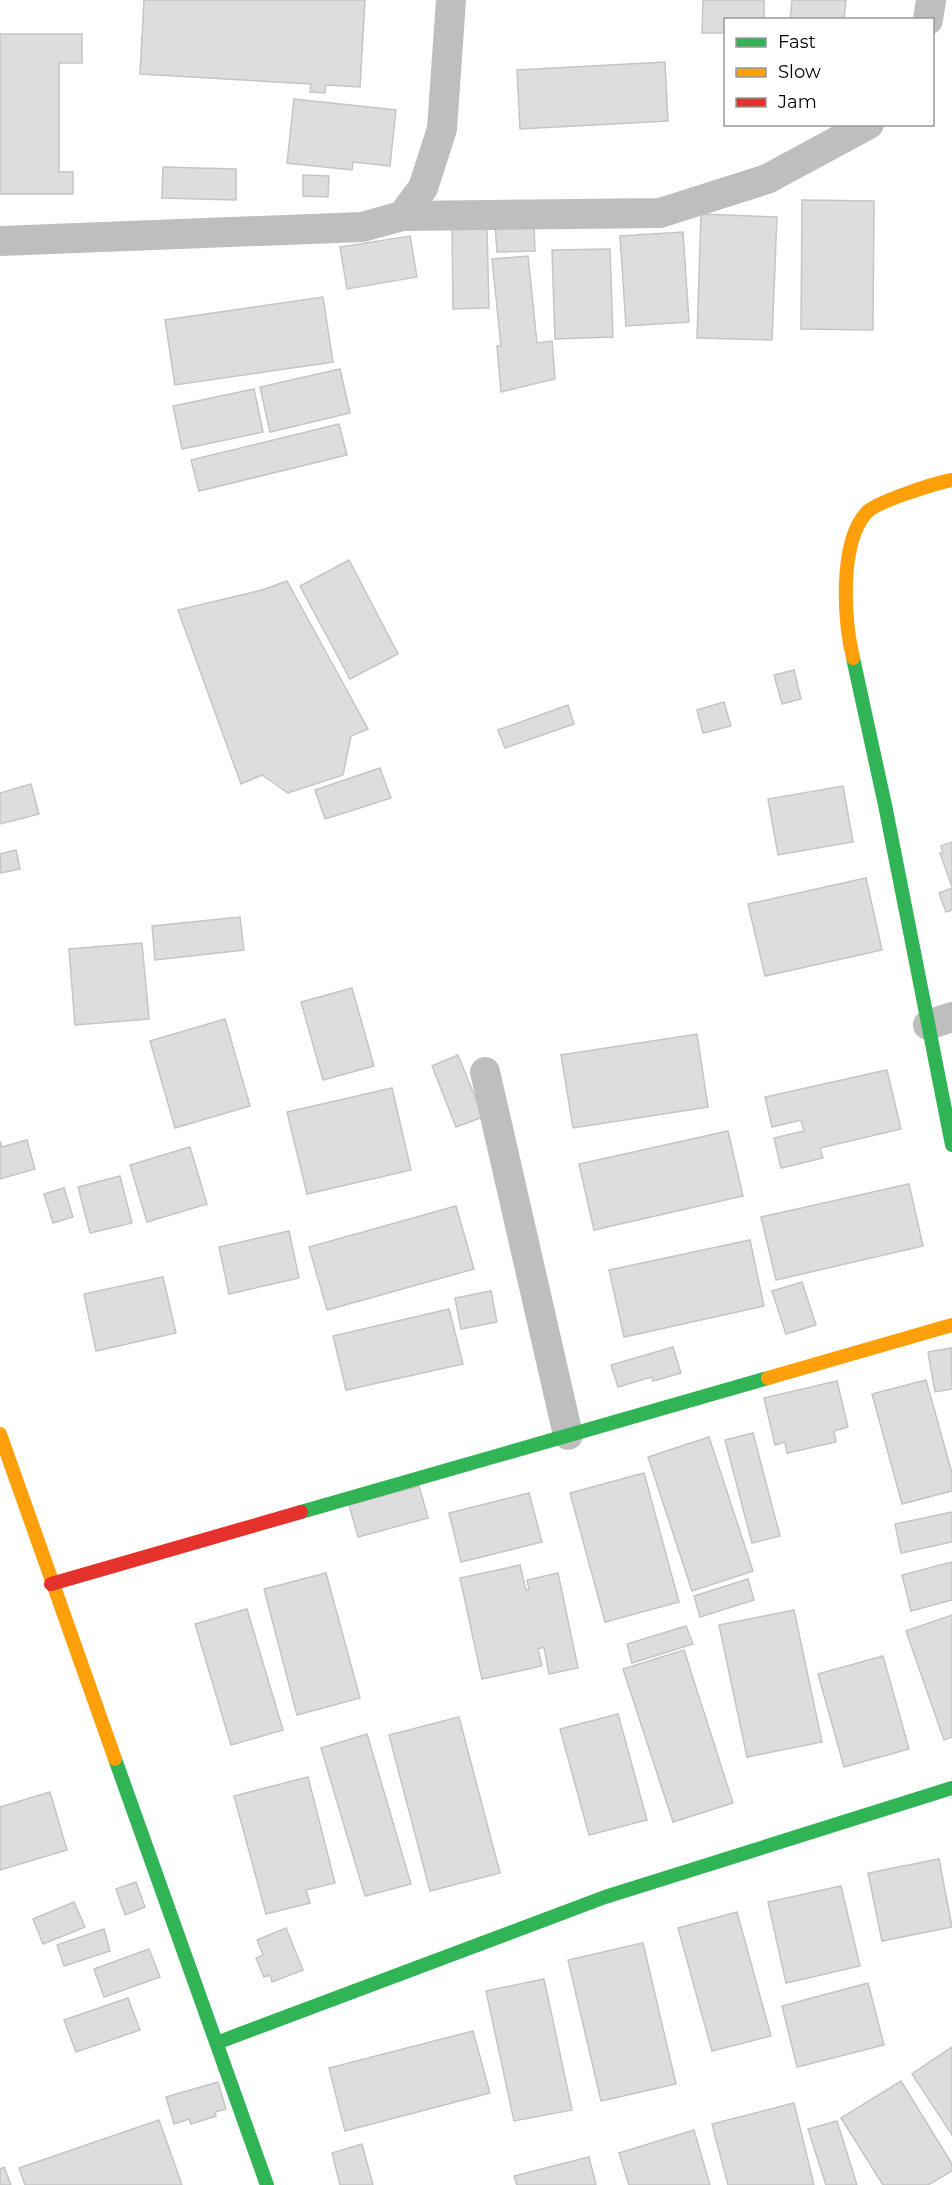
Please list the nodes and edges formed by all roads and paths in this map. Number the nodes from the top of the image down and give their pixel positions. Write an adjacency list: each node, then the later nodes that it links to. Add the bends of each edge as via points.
1 (451, 0): 5 (street, via 442,129 423,188)
2 (931, 0): 3 (street)
3 (928, 18)
4 (864, 126): 5 (street, via 767,180 660,213)
5 (402, 216): 6 (street, via 362,227)
6 (0, 241)
7 (952, 480): 8 (street, via 932,484 867,511 856,528 846,573 846,628 855,680)
8 (940, 1021): 10 (street)
9 (484, 1072): 13 (street)
10 (952, 1145)
11 (952, 1325): 13 (street)
12 (0, 1434): 14 (street)
13 (568, 1435): 14 (street)
14 (51, 1584): 16 (street)
15 (952, 1788): 16 (street, via 605,1897)
16 (219, 2042): 17 (street)
17 (267, 2185)

